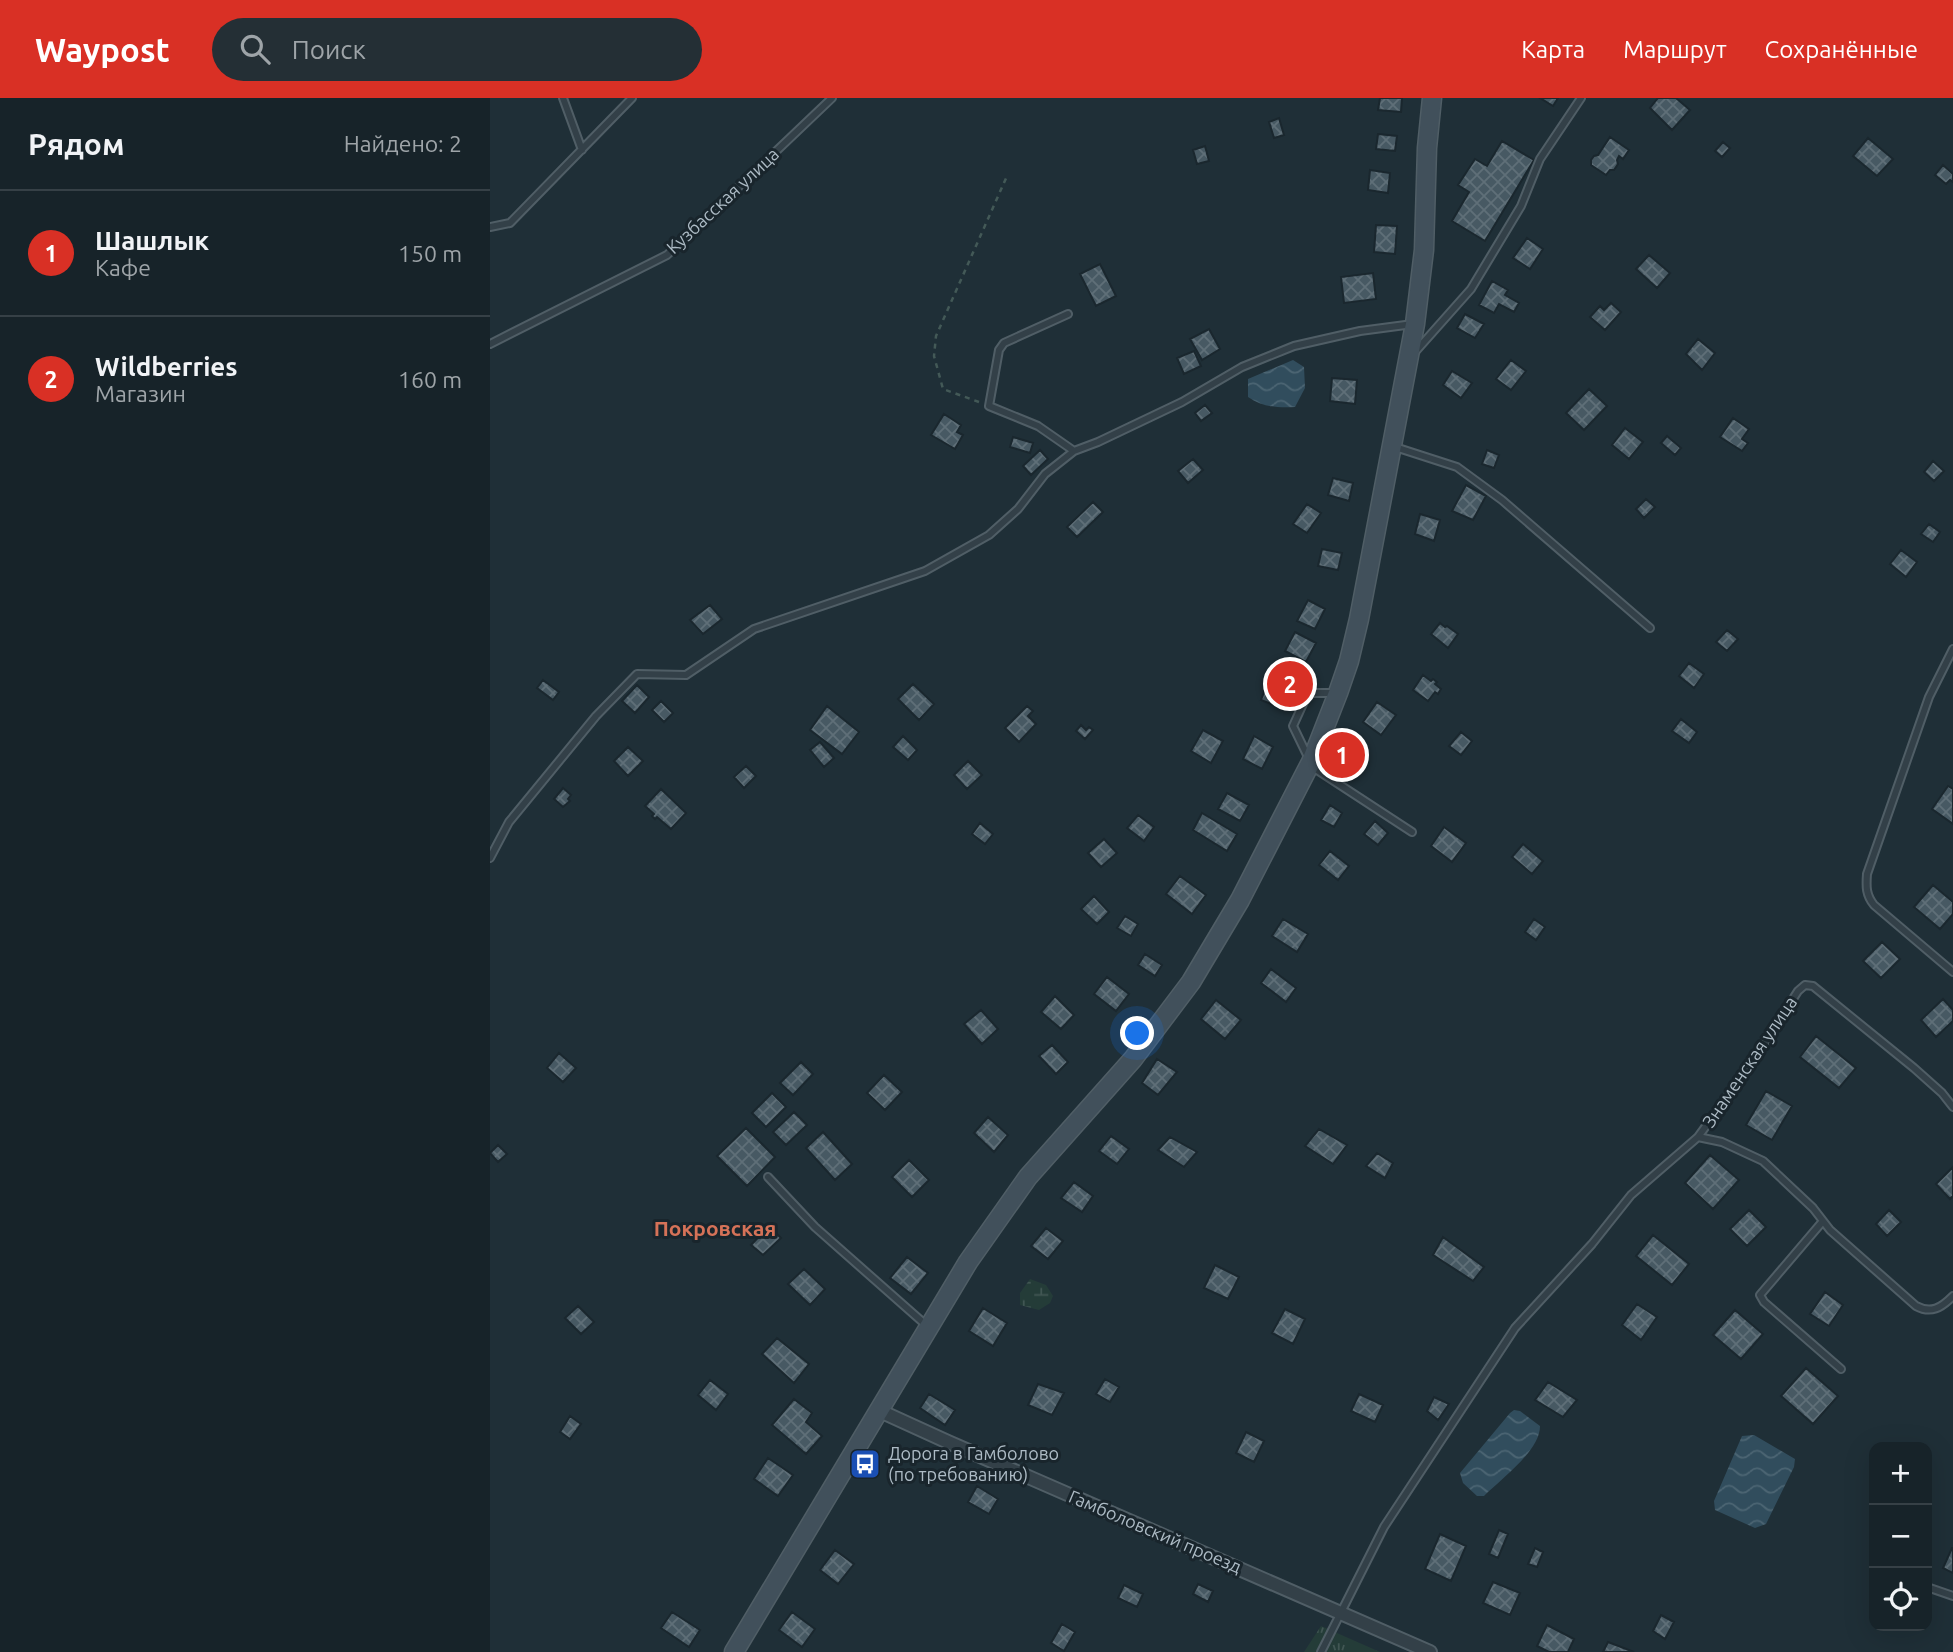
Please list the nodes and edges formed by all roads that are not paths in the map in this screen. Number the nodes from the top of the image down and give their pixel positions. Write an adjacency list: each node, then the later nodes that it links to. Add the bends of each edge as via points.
1 (563, 98): 6 (lane)
2 (632, 98): 6 (lane)
3 (832, 98): 10 (lane, Кузбасская улица, via 667,255)
4 (1432, 98): 9 (main road)
5 (1581, 98): 11 (lane, via 1540,159 1521,206 1471,289)
6 (582, 150): 7 (lane, via 510,223)
7 (490, 226)
8 (1068, 314): 13 (lane, via 1004,343 989,406 1038,426)
9 (1415, 324): 11 (main road); 13 (lane, via 1294,346)
10 (490, 344)
11 (1409, 358): 12 (main road)
12 (1393, 446): 14 (lane, via 1457,467); 16 (main road, via 1359,619)
13 (1074, 452): 19 (lane, via 1045,474 1018,509 989,535 925,571 754,629 686,675 637,674 596,716 509,822)
14 (1650, 628)
15 (1953, 649): 20 (lane, via 1928,697 1867,874 1866,889 1874,905)
16 (1338, 693): 17 (main road); 17 (lane, via 1308,693 1293,726)
17 (1310, 763): 18 (lane); 26 (main road, via 1240,900 1191,982 1133,1059 1028,1177)
18 (1412, 832)
19 (490, 858)
20 (1953, 972)
21 (1953, 1107): 22 (lane, Знаменская улица, via 1914,1068 1813,986 1805,985)
22 (1698, 1137): 24 (lane, Знаменская улица, via 1722,1142 1763,1161); 31 (lane, via 1631,1195 1514,1328 1384,1527)
23 (768, 1177): 26 (lane, via 815,1227)
24 (1823, 1221): 25 (lane, Знаменская улица, via 1916,1306 1925,1311 1937,1309); 27 (lane, via 1762,1292 1761,1299)
25 (1953, 1296)
26 (928, 1327): 28 (main road)
27 (1841, 1368)
28 (880, 1410): 31 (street, Гамболовский проезд); 32 (main road)
29 (1932, 1589): 30 (lane)
30 (1953, 1596)
31 (1342, 1613): 33 (lane); 34 (street, Гамболовский проезд)
32 (734, 1652)
33 (1321, 1652)
34 (1430, 1652)

